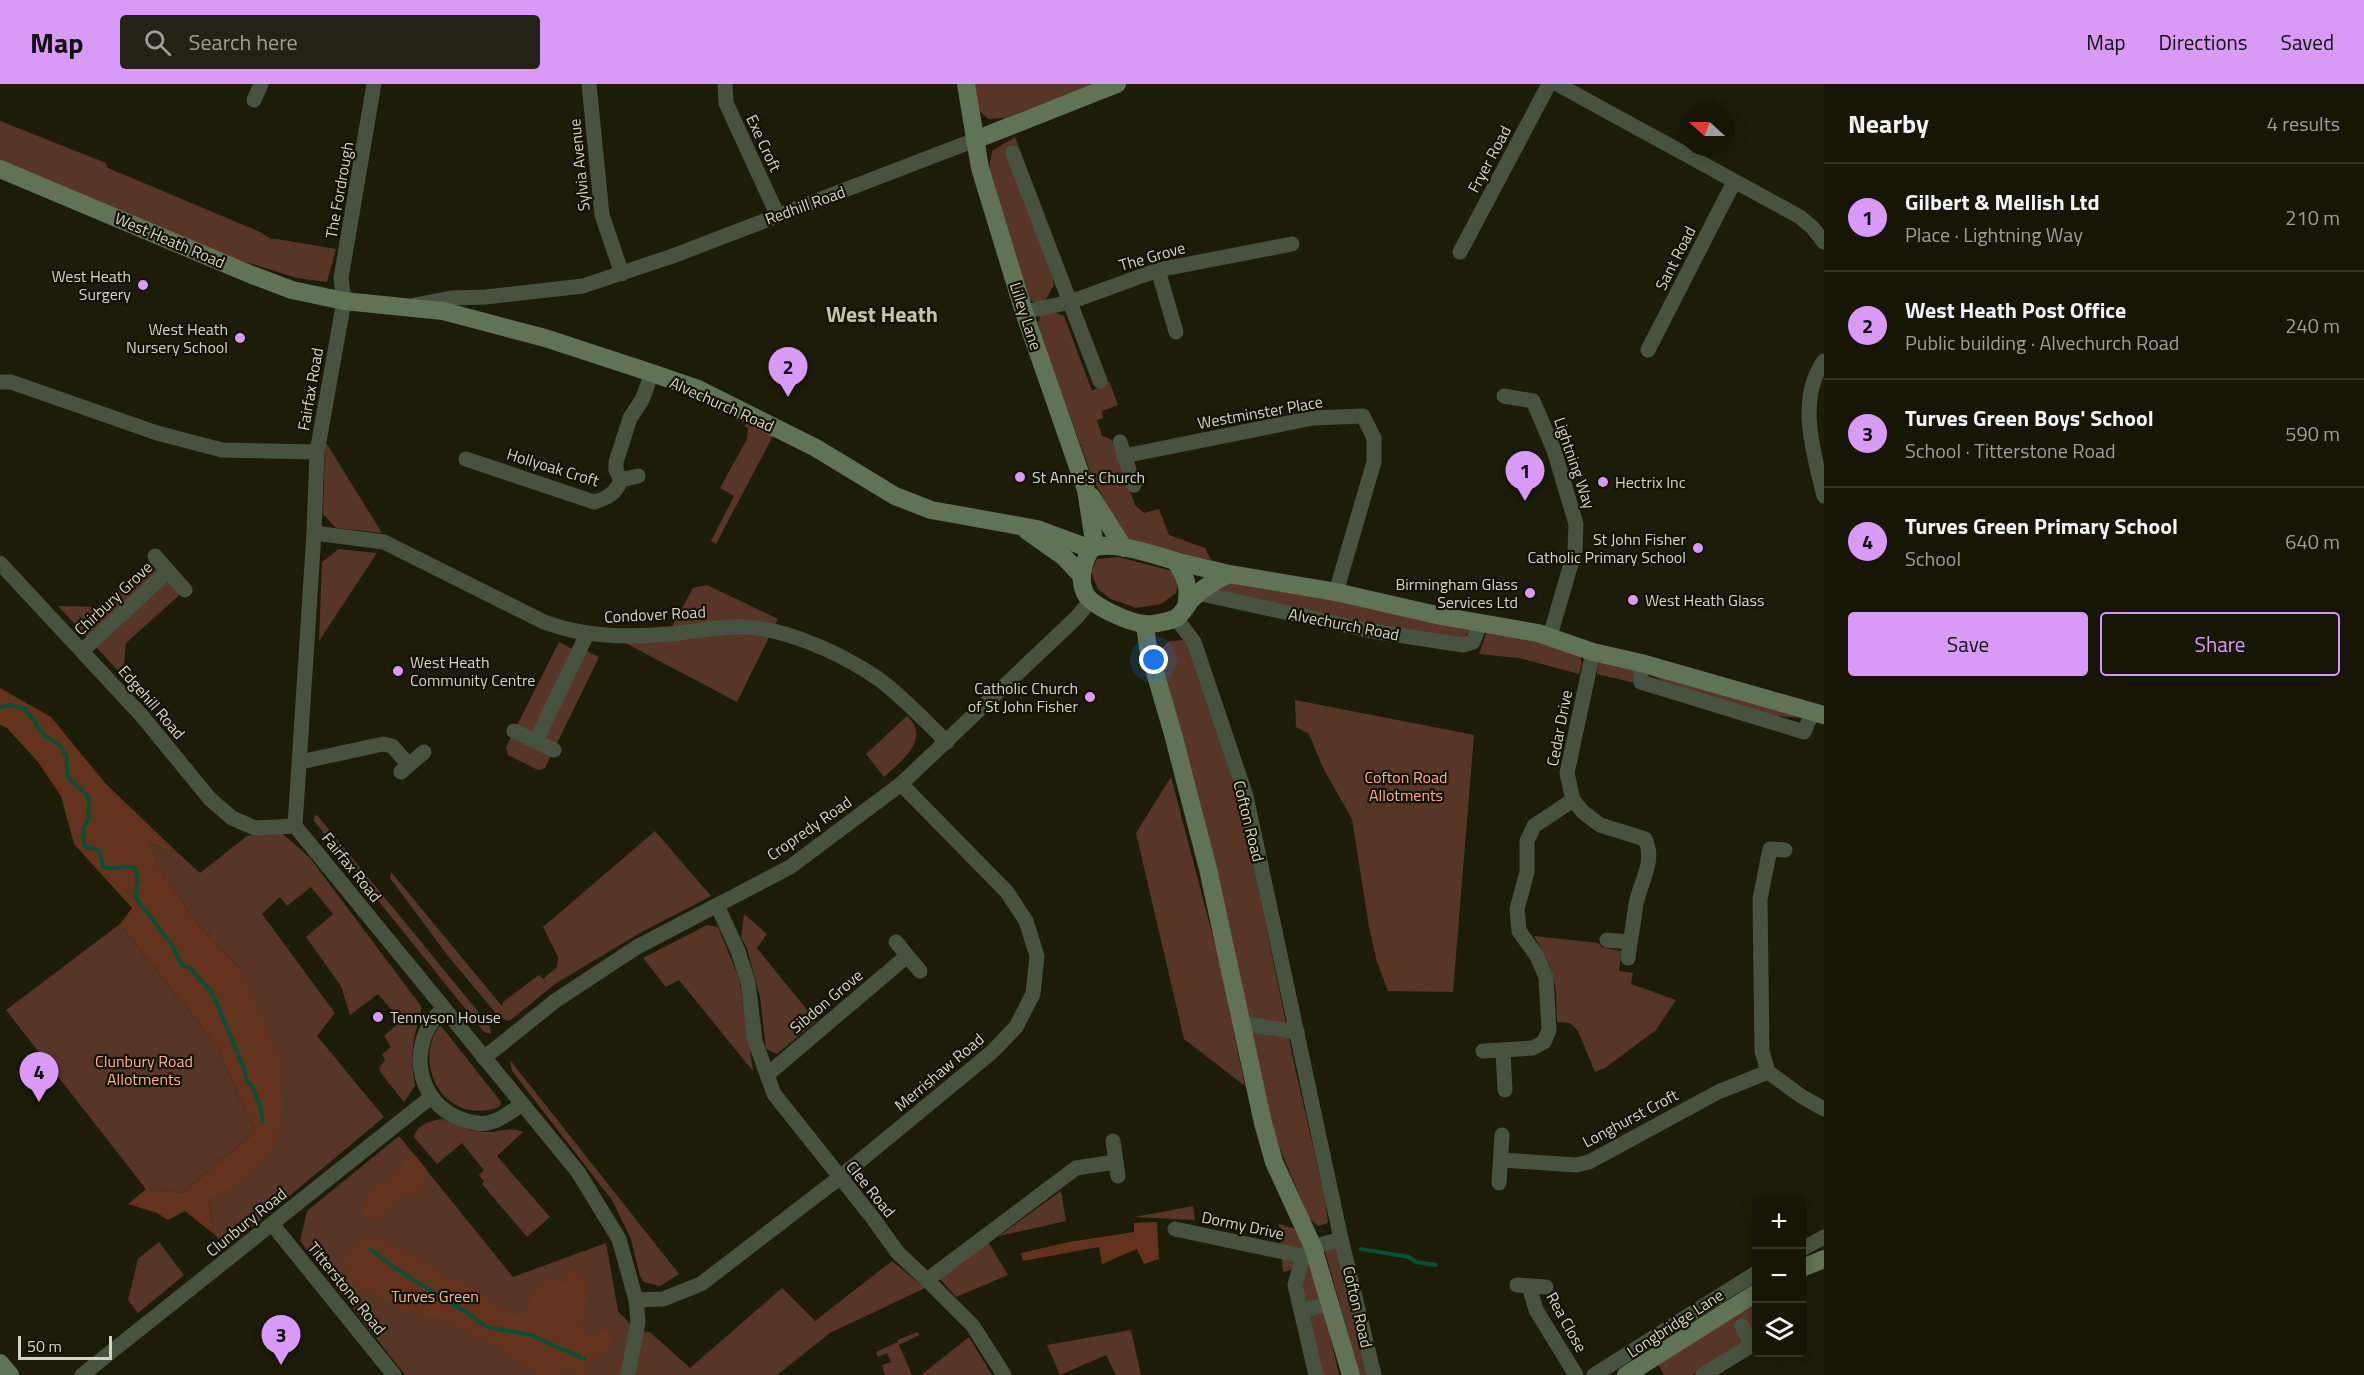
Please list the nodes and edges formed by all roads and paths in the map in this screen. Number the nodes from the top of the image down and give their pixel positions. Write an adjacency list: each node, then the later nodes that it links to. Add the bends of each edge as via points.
1 (261, 84): 9 (street)
2 (374, 84): 21 (street, The Fordrough, via 341,278)
3 (589, 84): 19 (street, Sylvia Avenue, via 602,215)
4 (725, 84): 14 (street, Exe Croft, via 726,103)
5 (966, 84): 10 (street, Lilley Lane)
6 (1117, 84): 10 (street, Redhill Road)
7 (1550, 84): 17 (street, Fryer Road)
8 (1557, 84): 13 (street)
9 (254, 100)
10 (975, 140): 14 (street, Redhill Road); 24 (street, Lilley Lane)
11 (1013, 153): 22 (street)
12 (0, 170): 21 (street, West Heath Road, via 252,276 292,290)
13 (1734, 182): 15 (street, via 1800,217); 27 (street, Sant Road)
14 (777, 214): 19 (street, Redhill Road)
15 (1824, 242)
16 (1292, 244): 18 (street, The Grove)
17 (1460, 252)
18 (1158, 270): 22 (street, The Grove); 26 (street)
19 (622, 274): 20 (street, Redhill Road, via 583,286)
20 (486, 297): 23 (street, Redhill Road, via 451,298); 25 (street)
21 (344, 301): 23 (street, Redhill Road); 33 (street, Fairfax Road)
22 (1070, 302): 24 (street, The Grove); 30 (street)
23 (410, 306): 25 (street, Alvechurch Road)
24 (1024, 312): 38 (street, Lilley Lane)
25 (482, 321): 29 (street, Alvechurch Road)
26 (1176, 332)
27 (1648, 350)
28 (1824, 361): 39 (street, via 1811,396 1809,430)
29 (652, 373): 36 (street, Hollyoak Croft, via 630,418 616,462); 40 (street, Alvechurch Road, via 698,389 816,448 895,496 931,510)
30 (1100, 381)
31 (0, 382): 33 (street, via 11,382 158,433 222,450)
32 (1504, 396): 57 (street, Lightning Way, via 1533,401 1554,450 1576,524 1575,550)
33 (317, 452): 41 (street, Fairfax Road)
34 (466, 459): 36 (street, Hollyoak Croft, via 594,502 611,495)
35 (638, 476): 36 (street, Hollyoak Croft)
36 (621, 480)
37 (1134, 485): 51 (street, Westminster Place, via 1122,449 1313,418 1363,416 1374,438 1374,462)
38 (1086, 490): 42 (street, Lilley Lane); 43 (street, Lilley Lane)
39 (1824, 496)
40 (1022, 528): 42 (street, Alvechurch Road); 49 (street, Alvechurch Road, via 1064,557)
41 (315, 533): 56 (street, Condover Road, via 384,542 544,622); 66 (street, Fairfax Road)
42 (1093, 541): 43 (street); 49 (street)
43 (1124, 548): 45 (street)
44 (155, 556): 47 (street, Chirbury Grove)
45 (1175, 561): 48 (street, Alvechurch Road); 53 (street, via 1187,583)
46 (0, 563): 58 (street, Edgehill Road)
47 (168, 572): 50 (street, Chirbury Grove); 58 (street, Chirbury Grove)
48 (1229, 574): 51 (street, Alvechurch Road); 53 (street)
49 (1081, 575): 52 (street, via 1083,591)
50 (185, 590)
51 (1335, 592): 55 (street, Alvechurch Road)
52 (1090, 601): 54 (street); 63 (street, Cropredy Road)
53 (1186, 606): 54 (street); 55 (street, Alvechurch Road, via 1463,645 1473,642); 80 (street, Cofton Road, via 1194,642 1246,796)
54 (1145, 624): 79 (street, Cofton Road, via 1148,648 1209,869)
55 (1480, 624): 57 (street, Alvechurch Road)
56 (587, 634): 62 (street); 63 (street, Condover Road, via 614,637 738,627 771,631 812,643 881,681)
57 (1550, 636): 59 (street, Alvechurch Road)
58 (82, 651): 69 (street, Edgehill Road, via 210,799 232,818 255,828)
59 (1593, 652): 60 (street, Alvechurch Road); 68 (street, Cedar Drive, via 1567,773)
60 (1819, 713)
61 (514, 731): 62 (street)
62 (536, 741): 64 (street)
63 (947, 742): 67 (street, Cropredy Road)
64 (554, 750)
65 (424, 752): 66 (street, via 405,769 392,746 383,744)
66 (300, 762): 69 (street, Fairfax Road)
67 (902, 784): 71 (street, Cropredy Road, via 790,867); 93 (street, Merrishaw Road, via 1007,892 1026,921 1037,956 1033,994 1016,1026 993,1052)
68 (1573, 800): 74 (street, via 1600,825 1645,839 1649,846); 81 (street, via 1534,826 1527,841 1527,872 1517,909 1519,931 1546,977 1549,1030 1544,1042 1533,1048)
69 (295, 826): 78 (street, Fairfax Road)
70 (1785, 850): 84 (street, via 1770,849 1760,899 1762,1039)
71 (717, 905): 83 (street, Cropredy Road, via 637,947 559,998); 85 (street, Clee Road, via 748,982 755,1041)
72 (1607, 940): 74 (street)
73 (896, 942): 75 (street)
74 (1630, 942): 76 (street)
75 (907, 956): 77 (street); 85 (street, Sibdon Grove)
76 (1628, 958)
77 (920, 971)
78 (444, 1008): 83 (street, Fairfax Road); 87 (street, via 423,1038 419,1062 424,1086)
79 (1240, 1023): 80 (street); 100 (street, Cofton Road, via 1274,1162)
80 (1297, 1032): 98 (street, Cofton Road)
81 (1503, 1050): 82 (street); 86 (street)
82 (1483, 1052)
83 (484, 1058): 88 (street, Fairfax Road)
84 (1768, 1072): 89 (street); 92 (street, Longhurst Croft, via 1718,1092 1589,1162 1576,1165)
85 (768, 1074): 93 (street, Clee Road, via 774,1094)
86 (1505, 1090)
87 (431, 1097): 88 (street, via 443,1109 478,1124 502,1118); 95 (street, Clunbury Road)
88 (522, 1104): 107 (street, Fairfax Road, via 578,1172 619,1239)
89 (1824, 1109)
90 (1503, 1135): 92 (street)
91 (1113, 1141): 104 (street, via 1117,1169 1076,1168)
92 (1502, 1160): 94 (street)
93 (839, 1178): 104 (street, Clee Road, via 898,1253); 107 (street, Merrishaw Road, via 701,1284 663,1299)
94 (1499, 1183)
95 (272, 1224): 114 (street, Clunbury Road); 115 (street, Titterstone Road)
96 (1175, 1229): 100 (street, Dormy Drive)
97 (1824, 1237): 99 (street)
98 (1341, 1239): 100 (street); 120 (street, Cofton Road)
99 (1806, 1247)
100 (1308, 1252): 108 (street, Cofton Road); 109 (street, via 1294,1285)
101 (1824, 1259): 102 (street)
102 (1806, 1266)
103 (1752, 1276): 122 (street, Longbridge Lane)
104 (927, 1280): 117 (street, Clee Road, via 973,1326)
105 (1546, 1287): 121 (street, Rea Close, via 1523,1286)
106 (1752, 1296): 112 (street, Longbridge Lane)
107 (636, 1300): 116 (street, Fairfax Road, via 638,1322)
108 (1331, 1304): 109 (street, Cofton Road); 119 (street, Cofton Road)
109 (1300, 1310): 118 (street)
110 (1742, 1326): 124 (street, via 1752,1345)
111 (0, 1363): 113 (street)
112 (1644, 1370): 123 (street, Longbridge Lane)
113 (10, 1375)
114 (82, 1375)
115 (394, 1375)
116 (628, 1375)
117 (1004, 1375)
118 (1316, 1375)
119 (1351, 1375)
120 (1374, 1375)
121 (1576, 1375)
122 (1594, 1375)
123 (1626, 1375)
124 (1703, 1375)

